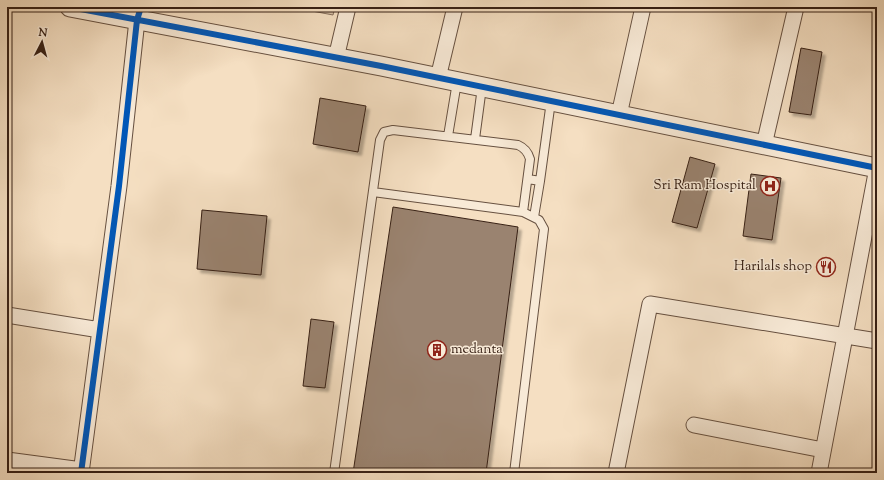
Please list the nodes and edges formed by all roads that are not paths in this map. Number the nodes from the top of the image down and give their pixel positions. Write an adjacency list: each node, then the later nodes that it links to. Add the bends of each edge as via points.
1 (70, 7): 6 (street)
2 (348, 7): 7 (street)
3 (455, 7): 8 (street)
4 (643, 7): 12 (street)
5 (796, 7): 15 (street)
6 (139, 14): 7 (street); 23 (street)
7 (336, 58): 8 (street)
8 (438, 78): 9 (street)
9 (457, 82): 10 (street); 13 (lane)
10 (482, 87): 11 (street); 14 (lane)
11 (551, 101): 12 (street); 18 (lane)
12 (619, 115): 15 (street)
13 (448, 136): 14 (lane); 19 (lane, via 393,130 384,132 380,140)
14 (475, 139): 17 (lane, via 524,148 530,159)
15 (764, 145): 16 (street)
16 (877, 168): 24 (street)
17 (528, 179): 18 (lane); 20 (lane)
18 (540, 182): 21 (lane)
19 (373, 192): 20 (lane); 30 (lane)
20 (523, 212): 21 (lane)
21 (534, 217): 31 (lane, via 544,229)
22 (7, 315): 23 (street)
23 (100, 330): 29 (street)
24 (845, 335): 25 (street); 27 (street); 32 (street, via 650,304)
25 (877, 341)
26 (694, 425): 27 (street)
27 (823, 450): 33 (street)
28 (7, 460): 29 (street)
29 (81, 471)
30 (334, 473)
31 (514, 473)
32 (616, 473)
33 (819, 473)

